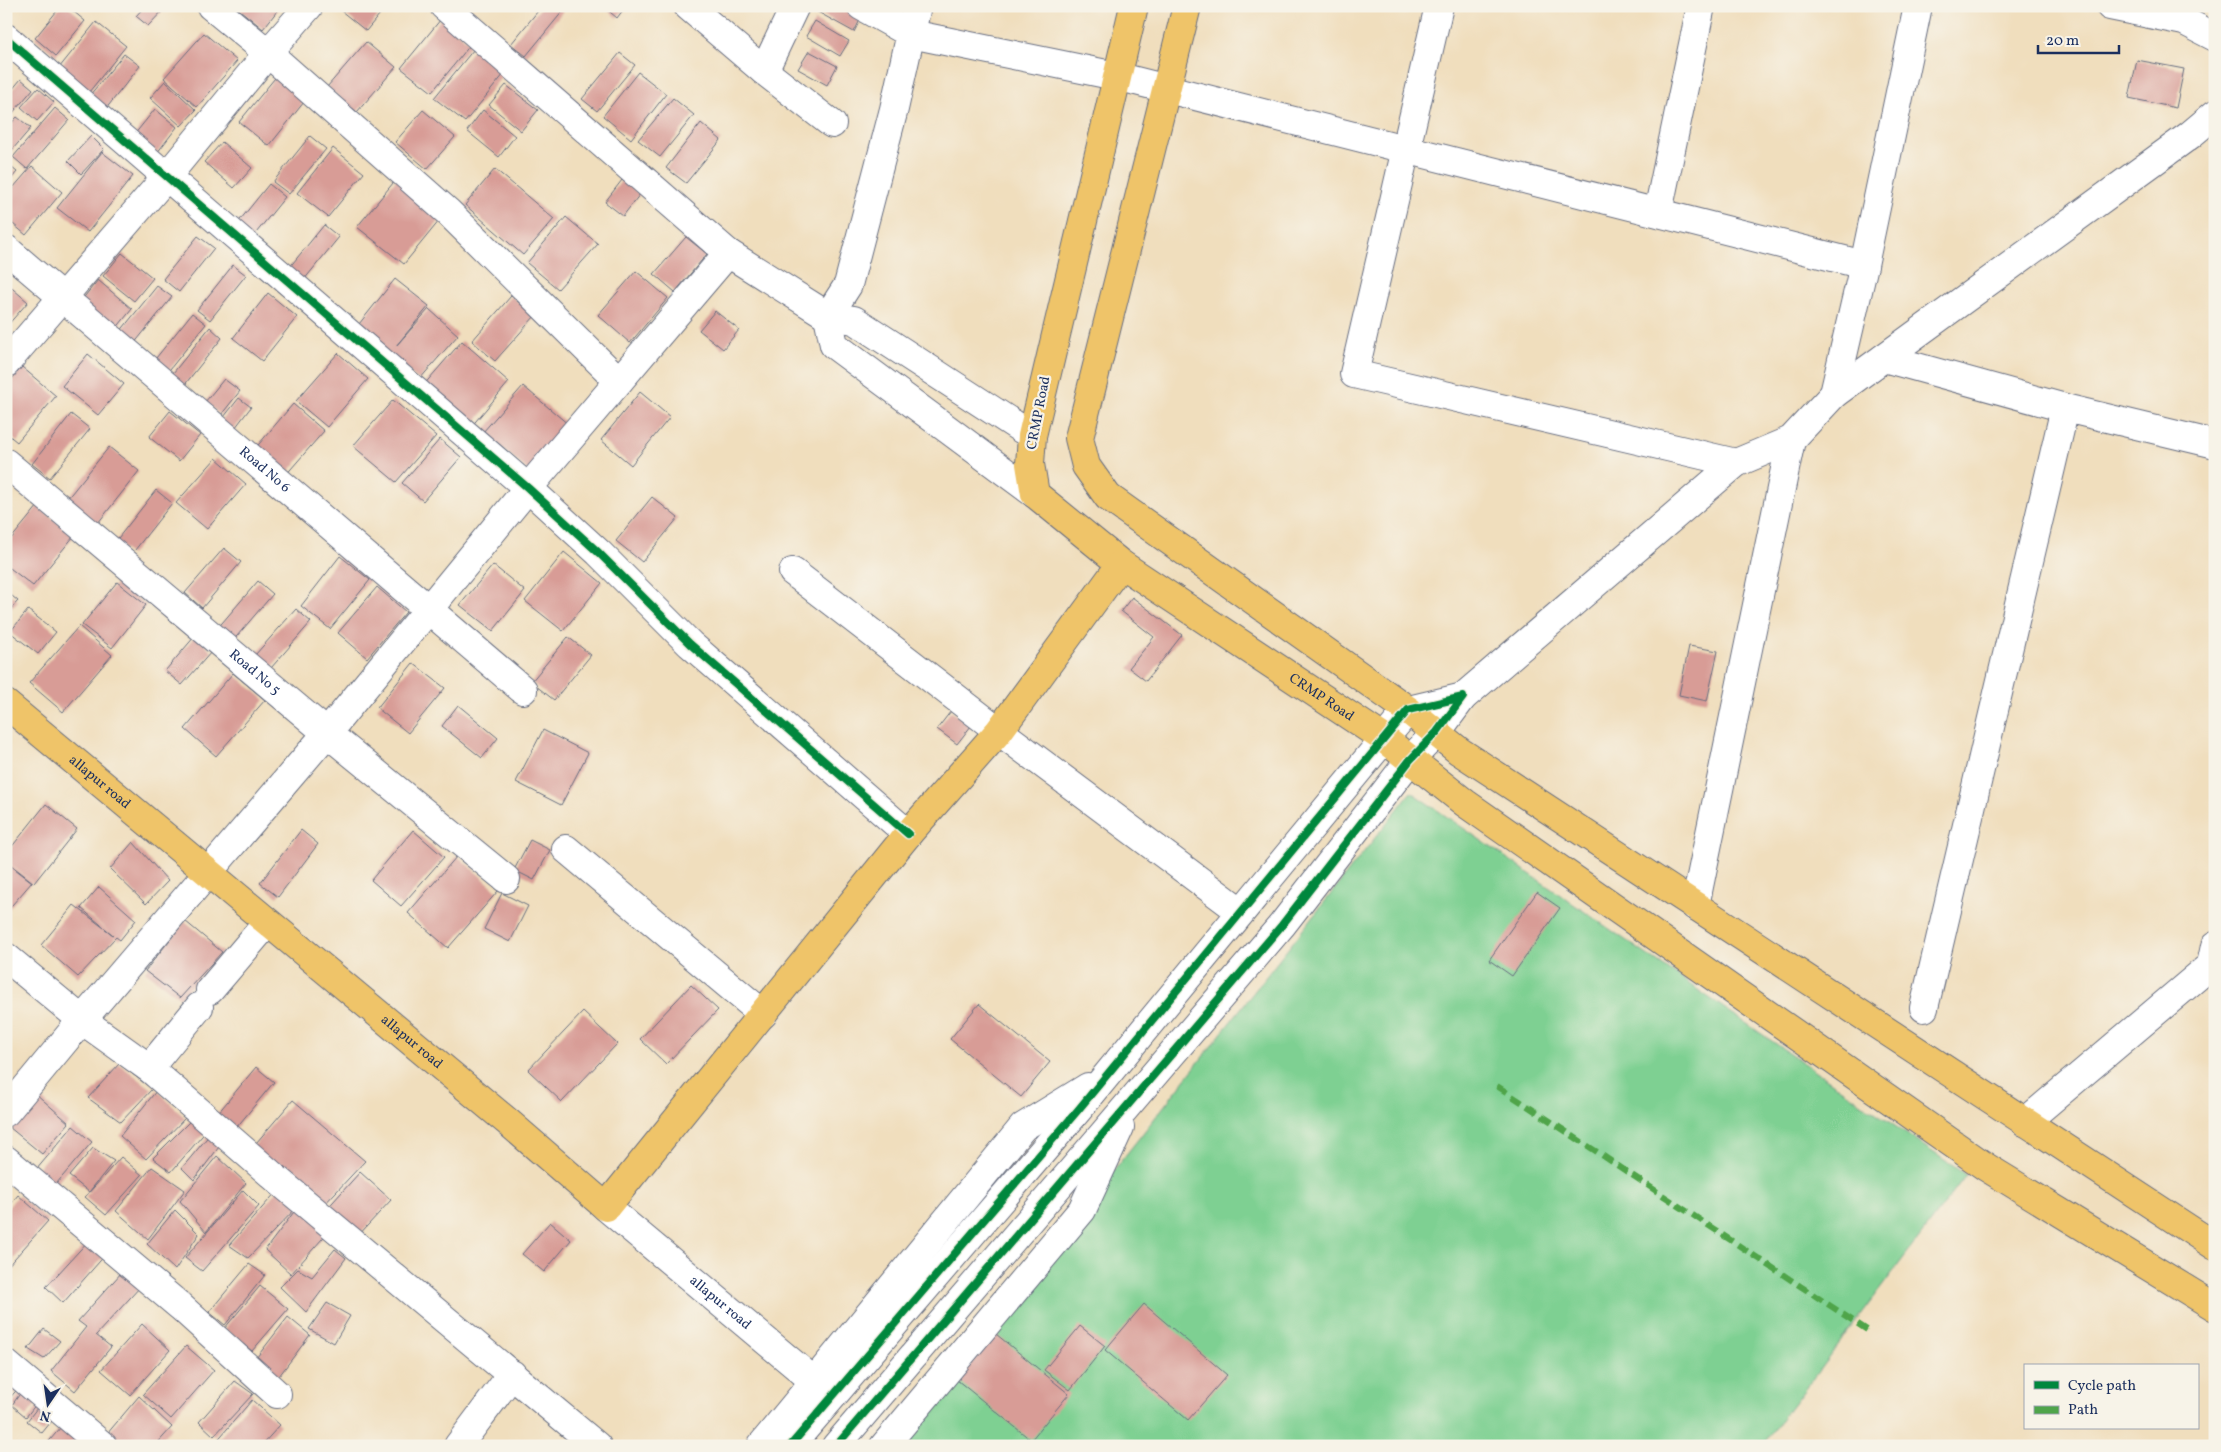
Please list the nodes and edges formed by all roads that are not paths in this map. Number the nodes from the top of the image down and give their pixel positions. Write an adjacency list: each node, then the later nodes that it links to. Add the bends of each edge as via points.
1 (211, 6): 17 (street)
2 (309, 6): 17 (street)
3 (444, 6): 28 (street)
4 (688, 6): 18 (street)
5 (795, 6): 18 (street)
6 (861, 6): 14 (street)
7 (917, 6): 14 (street)
8 (1134, 6): 19 (main road, CRMP Road)
9 (1187, 6): 20 (main road)
10 (1439, 6): 24 (street)
11 (1702, 6): 26 (street)
12 (1918, 6): 29 (street)
13 (2110, 6): 15 (street, via 2184,21)
14 (911, 34): 19 (street); 31 (street, via 848,285)
15 (2215, 37)
16 (6, 38): 25 (street)
17 (268, 53): 25 (street); 34 (street, via 448,212)
18 (764, 71): 22 (street)
19 (1116, 76): 20 (street); 37 (main road, CRMP Road)
20 (1168, 90): 24 (street); 50 (main road, via 1079,438 1086,466 1108,497)
21 (2215, 114): 23 (street)
22 (832, 124)
23 (2202, 138): 32 (street)
24 (1406, 150): 26 (street); 41 (street, via 1354,374)
25 (167, 176): 30 (street); 42 (street)
26 (1658, 212): 29 (street)
27 (6, 249): 30 (street, Road No 6)
28 (728, 253): 31 (street); 34 (street)
29 (1864, 265): 35 (street)
30 (63, 297): 33 (street); 46 (street, Road No 6)
31 (828, 316): 37 (street, via 854,320); 43 (street, via 834,345)
32 (1884, 358): 35 (street); 36 (street)
33 (6, 363)
34 (619, 381): 42 (street)
35 (1834, 394): 38 (street)
36 (2065, 408): 39 (street); 65 (street)
37 (1032, 436): 43 (main road, CRMP Road, via 1030,464)
38 (1791, 440): 41 (street); 60 (street)
39 (2215, 444)
40 (6, 463): 53 (street, Road No 5)
41 (1736, 463): 48 (street)
42 (528, 488): 46 (street); 56 (street, via 690,644)
43 (1035, 494): 44 (main road, CRMP Road)
44 (1121, 564): 51 (main road); 54 (main road, CRMP Road)
45 (793, 572): 51 (street)
46 (428, 608): 47 (street, Road No 6); 53 (street)
47 (524, 690)
48 (1463, 697): 50 (street); 52 (street)
49 (6, 704): 58 (main road, allapur road)
50 (1408, 710): 52 (main road); 54 (street)
51 (999, 732): 56 (main road); 61 (street)
52 (1437, 732): 55 (street); 60 (main road, via 1459,751)
53 (326, 733): 58 (street); 59 (street, Road No 5)
54 (1383, 738): 55 (main road, CRMP Road); 61 (street)
55 (1410, 760): 70 (street, via 1282,925); 76 (main road, CRMP Road, via 1473,809 1986,1167)
56 (908, 834): 66 (main road)
57 (566, 849): 66 (street)
58 (208, 872): 62 (main road, allapur road); 67 (street)
59 (506, 879)
60 (1696, 906): 72 (main road)
61 (1240, 911): 69 (street)
62 (267, 923): 68 (street); 74 (main road, allapur road)
63 (2215, 946): 72 (street, via 2211,965)
64 (6, 957): 67 (street)
65 (1924, 1008)
66 (763, 1014): 74 (main road)
67 (82, 1020): 68 (street); 71 (street)
68 (149, 1068): 78 (street, via 280,1182)
69 (1106, 1076): 79 (street, via 1023,1128); 86 (street)
70 (1133, 1098): 81 (street, via 1082,1210); 87 (street)
71 (6, 1112)
72 (2025, 1122): 75 (main road)
73 (6, 1160): 80 (street, via 181,1307)
74 (606, 1207): 79 (street, allapur road)
75 (2215, 1246)
76 (2215, 1307)
77 (6, 1364): 82 (street)
78 (512, 1374): 83 (street); 84 (street)
79 (814, 1381): 85 (street)
80 (277, 1394)
81 (887, 1445)
82 (103, 1446)
83 (458, 1446)
84 (597, 1446)
85 (761, 1446)
86 (790, 1446)
87 (836, 1446)

